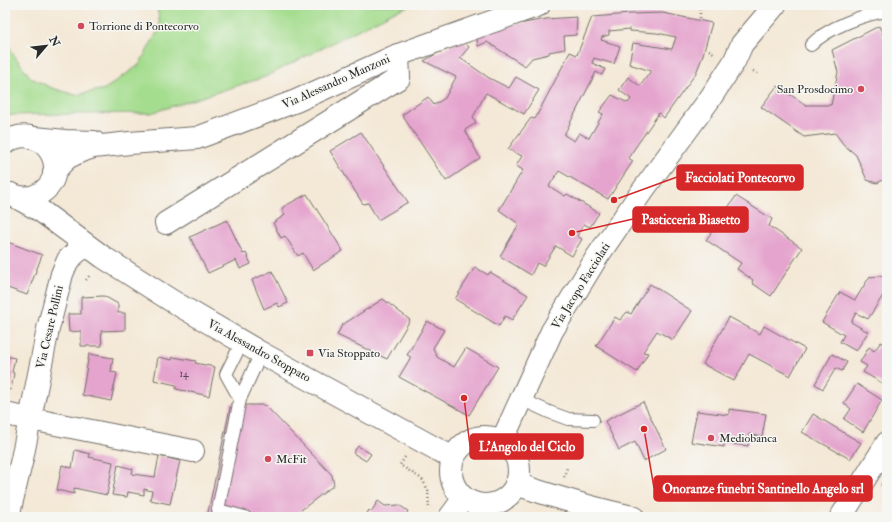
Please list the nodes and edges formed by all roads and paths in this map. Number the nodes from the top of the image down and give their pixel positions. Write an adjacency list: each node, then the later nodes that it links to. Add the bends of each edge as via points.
1 (539, 5): 7 (street, Via Alessandro Manzoni)
2 (700, 5): 5 (path)
3 (775, 5): 17 (street, Via Jacopo Facciolati, via 742,44 734,62 713,94 597,257 552,331)
4 (879, 9): 6 (lane, via 840,26)
5 (700, 18)
6 (811, 45)
7 (398, 55): 9 (street, Via Alessandro Manzoni, via 296,101 197,138); 12 (street, via 399,78)
8 (16, 139): 9 (street, Via Alessandro Manzoni); 10 (street, Via Alessandro Stoppato, via 45,145 54,160)
9 (130, 143): 10 (street, Via Alessandro Manzoni, via 93,147 81,151 67,158)
10 (54, 175): 11 (street, Via Alessandro Manzoni, via 46,188 37,195 25,198); 13 (street, Via Alessandro Stoppato, via 51,188 53,203)
11 (9, 193): 13 (street, Via Alessandro Stoppato)
12 (166, 223)
13 (71, 234): 14 (street, Via Alessandro Stoppato)
14 (88, 247): 15 (street, Via Alessandro Stoppato, via 129,275); 20 (street, Via Cesare Pollini, via 79,250 68,260 62,274)
15 (242, 342): 16 (street, Via Alessandro Stoppato); 18 (lane, via 226,374)
16 (261, 353): 18 (lane); 25 (street, Via Alessandro Stoppato)
17 (521, 399): 21 (lane, via 568,419); 22 (street, Via Jacopo Facciolati)
18 (240, 400): 31 (lane, via 218,510)
19 (5, 414): 20 (street)
20 (30, 420): 24 (street); 30 (street, Via Cesare Pollini)
21 (593, 420)
22 (502, 441): 25 (street, via 491,437 479,437 459,448); 27 (street, via 511,449 517,460 519,472)
23 (887, 443): 34 (street)
24 (194, 451)
25 (453, 458): 28 (street, via 451,473 455,487)
26 (400, 465): 29 (path, via 422,479 428,490)
27 (516, 484): 28 (street, via 511,493 494,504 473,503); 33 (street, via 557,498)
28 (464, 498): 32 (street)
29 (427, 512)
30 (8, 517)
31 (245, 517)
32 (450, 517)
33 (633, 517)
34 (841, 517)

